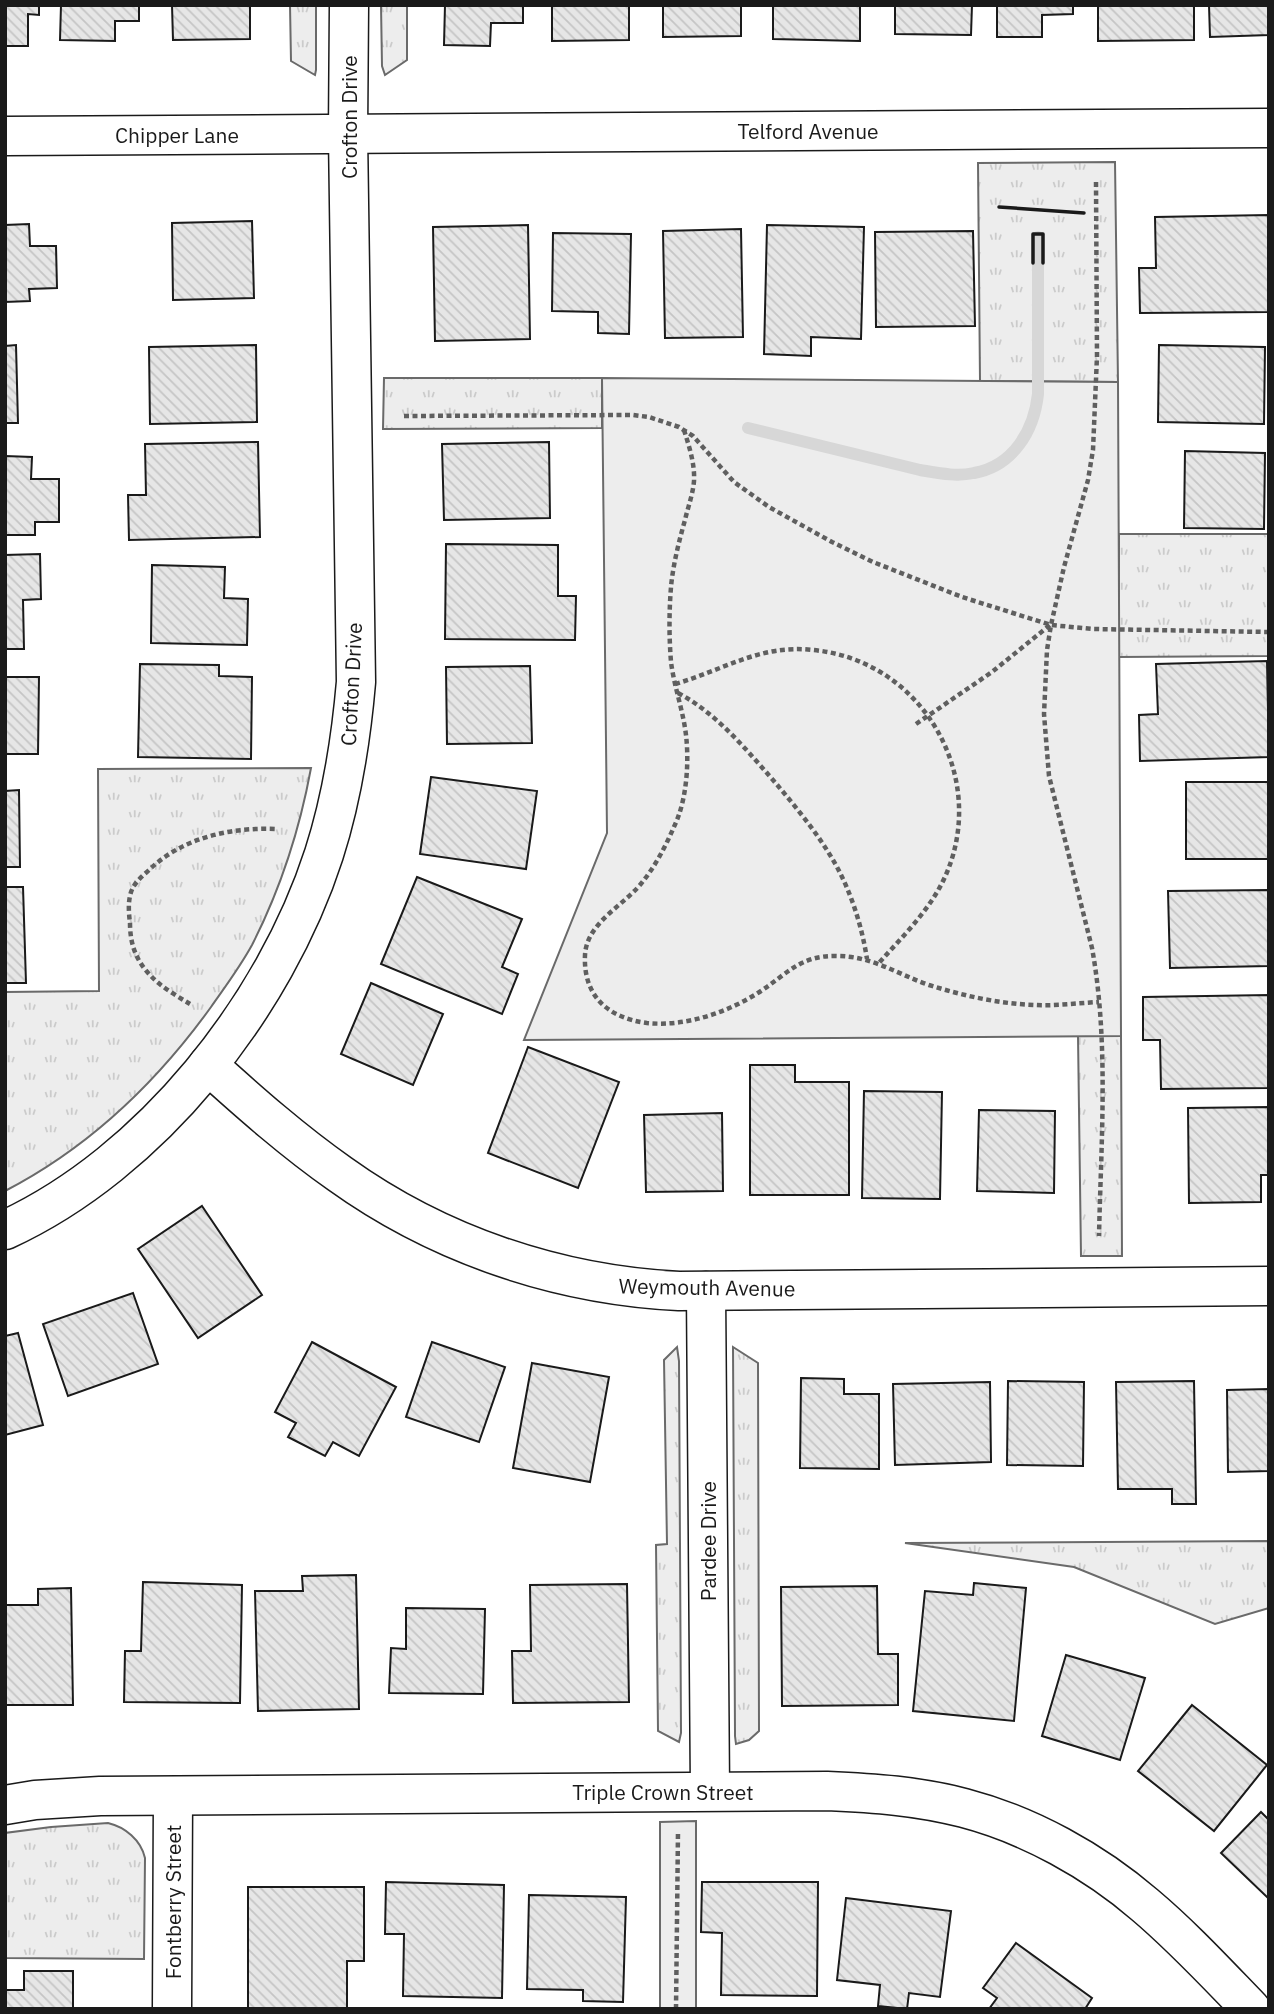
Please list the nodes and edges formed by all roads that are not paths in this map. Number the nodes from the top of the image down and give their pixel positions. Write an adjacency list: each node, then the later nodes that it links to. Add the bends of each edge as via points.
1 (349, 5): 3 (street, Crofton Drive)
2 (1269, 128): 3 (street, Telford Avenue)
3 (348, 134): 4 (street, Chipper Lane); 5 (street, Crofton Drive, via 356,682 348,753 324,854 299,920 256,998)
4 (5, 136)
5 (208, 1065): 6 (street, Crofton Drive, via 122,1154 85,1183); 8 (street, Weymouth Avenue, via 339,1174 423,1225 559,1274 627,1287)
6 (5, 1230)
7 (1269, 1286): 8 (street, Weymouth Avenue)
8 (706, 1291): 9 (street, Pardee Drive)
9 (710, 1791): 10 (street, Triple Crown Street); 13 (street, Triple Crown Street, via 905,1796 963,1808 1026,1830 1073,1854 1145,1904)
10 (173, 1796): 11 (street, Triple Crown Street, via 63,1797); 12 (street, Fontberry Street)
11 (5, 1805)
12 (172, 2009)
13 (1251, 2009)

